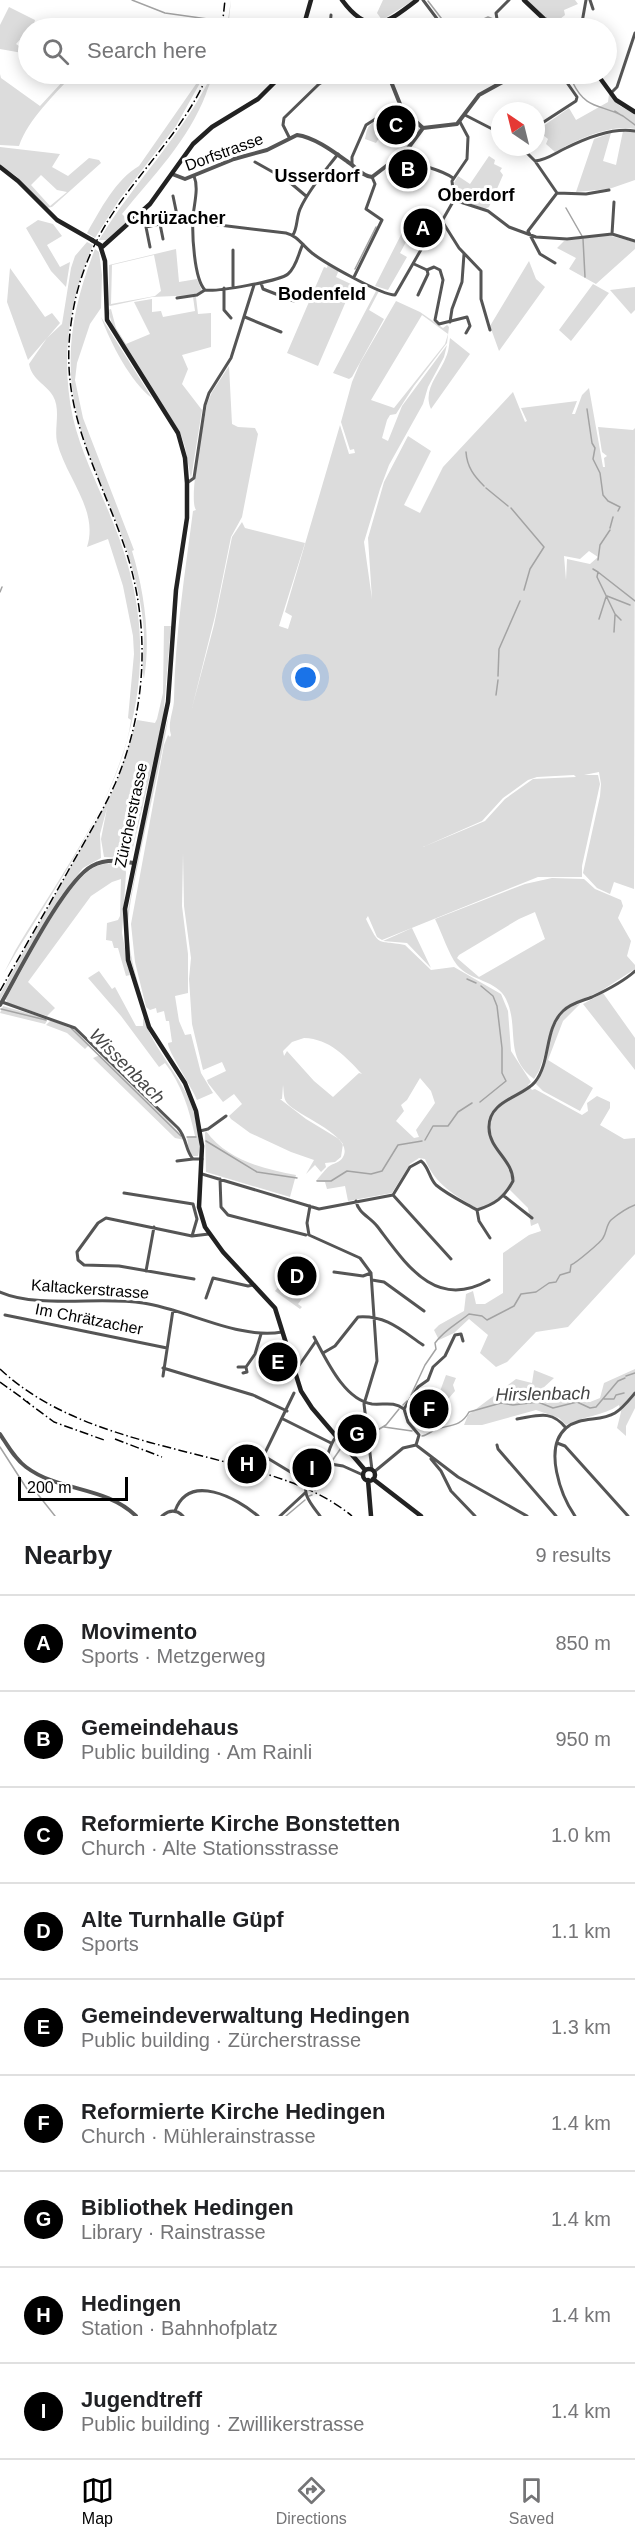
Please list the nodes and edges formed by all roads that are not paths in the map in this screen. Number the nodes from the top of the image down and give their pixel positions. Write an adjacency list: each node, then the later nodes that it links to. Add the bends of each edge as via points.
1 (311, 0): 10 (main road)
2 (342, 0): 12 (main road)
3 (417, 0): 13 (main road)
4 (423, 0): 14 (street)
5 (509, 0): 15 (street, via 496,13)
6 (524, 0): 16 (main road)
7 (588, 0): 8 (street); 17 (street)
8 (593, 9)
9 (332, 15): 11 (street)
10 (306, 18)
11 (332, 18)
12 (357, 18)
13 (391, 18)
14 (436, 18)
15 (497, 18)
16 (544, 18)
17 (584, 18)
18 (634, 37): 25 (street, via 617,87)
19 (273, 84): 44 (main road, via 258,99 201,136)
20 (319, 84): 34 (street, via 284,118)
21 (392, 84): 26 (street)
22 (498, 84): 28 (street, via 479,94)
23 (568, 84): 29 (street, via 576,101)
24 (604, 84): 25 (main road)
25 (611, 93): 27 (main road)
26 (399, 104): 31 (street); 38 (street, via 367,123)
27 (635, 112)
28 (465, 115): 30 (street); 32 (street)
29 (545, 121)
30 (460, 122): 31 (street); 47 (street, via 468,137 466,159)
31 (423, 128): 36 (street)
32 (491, 128)
33 (635, 131): 40 (street, via 605,134)
34 (289, 137): 35 (street, via 306,137); 45 (street, Dorfstrasse, via 267,150)
35 (338, 154): 39 (street); 51 (street)
36 (402, 155): 46 (street); 47 (street)
37 (531, 156): 40 (street)
38 (352, 157): 39 (street); 42 (street)
39 (347, 161): 42 (street)
40 (536, 161): 49 (street)
41 (255, 162): 51 (street)
42 (352, 164): 46 (street)
43 (0, 167): 66 (main road, bridge, via 53,217)
44 (172, 174): 45 (street, Dorfstrasse, via 181,179); 66 (main road, via 150,204)
45 (194, 176): 55 (street)
46 (372, 177): 73 (street, via 375,184 366,209 382,220)
47 (453, 178): 52 (street)
48 (609, 190): 49 (street)
49 (557, 193): 60 (street, via 538,215)
50 (173, 196): 54 (street)
51 (306, 196): 62 (street)
52 (454, 200): 56 (street); 60 (street, via 488,211 508,227)
53 (614, 202): 61 (street)
54 (178, 220): 55 (street); 58 (street)
55 (192, 221): 62 (street); 78 (street, via 200,283)
56 (442, 221): 59 (street); 69 (street)
57 (418, 223): 59 (street)
58 (159, 224): 63 (street); 67 (street, via 146,227)
59 (434, 227): 71 (street)
60 (529, 234): 61 (street, via 567,239); 70 (street, via 540,254)
61 (612, 234): 64 (street)
62 (292, 235): 65 (street)
63 (163, 239)
64 (635, 241)
65 (303, 244): 73 (street); 74 (street, via 286,275)
66 (101, 246): 88 (main road, Zürcherstrasse, via 107,321 178,433)
67 (150, 248)
68 (233, 250): 76 (street)
69 (464, 254): 84 (street, via 462,282); 85 (street, via 482,273 481,299)
70 (555, 263)
71 (414, 264): 72 (street); 73 (street, via 396,295)
72 (427, 270): 79 (street); 84 (street, via 436,267 442,273 435,320 441,325)
73 (354, 277)
74 (261, 284): 75 (street); 81 (street, via 263,289)
75 (255, 285): 76 (street); 82 (street)
76 (234, 286): 77 (street)
77 (224, 288): 78 (street); 83 (street, via 224,310)
78 (205, 290): 80 (street)
79 (418, 295)
80 (177, 298)
81 (294, 301)
82 (245, 317): 86 (street); 88 (street, via 231,358 205,405 194,478)
83 (231, 318)
84 (450, 322): 87 (street, via 467,317 470,326)
85 (490, 330)
86 (281, 332)
87 (466, 333)
88 (188, 483): 89 (main road, Zürcherstrasse, via 168,702)
89 (133, 863): 91 (street, via 100,862 78,878); 93 (main road, Zürcherstrasse, via 124,920 130,969 149,1027 189,1090)
90 (635, 971): 101 (street, via 566,1008 556,1021 535,1082 508,1098 492,1114 490,1136 513,1172 513,1181)
91 (1, 1003): 94 (street, via 75,1028 178,1128)
92 (226, 1116): 93 (street)
93 (200, 1131): 95 (main road, Zürcherstrasse)
94 (193, 1159): 95 (street); 96 (street)
95 (202, 1159): 97 (main road, Zürcherstrasse)
96 (177, 1161)
97 (200, 1174): 98 (street); 107 (main road, Zürcherstrasse, via 199,1207)
98 (220, 1179): 103 (street); 108 (street, via 221,1207 228,1215)
99 (124, 1193): 109 (street, via 193,1204 197,1219)
100 (393, 1195): 102 (street); 104 (street, via 410,1167 421,1161 436,1185); 111 (street)
101 (504, 1196): 104 (street); 105 (street)
102 (356, 1201): 103 (street, via 319,1209); 117 (street, via 417,1274 438,1288 464,1290)
103 (310, 1206): 114 (street, via 309,1234 360,1258)
104 (477, 1210): 110 (street)
105 (532, 1218)
106 (154, 1227): 109 (street); 112 (street); 112 (street, via 103,1219 77,1252 84,1265)
107 (209, 1234): 109 (street); 118 (main road, Zürcherstrasse)
108 (306, 1235)
109 (192, 1236)
110 (490, 1238)
111 (452, 1258)
112 (146, 1271): 115 (street)
113 (334, 1272): 114 (street)
114 (371, 1273): 116 (street)
115 (194, 1279)
116 (372, 1280): 122 (street, via 384,1282); 124 (street)
117 (489, 1280)
118 (255, 1284): 120 (street, via 213,1278); 125 (main road, Zürcherstrasse, via 275,1308)
119 (0, 1292): 121 (street, Kaltackerstrasse, via 54,1300 142,1302)
120 (206, 1298)
121 (172, 1310): 126 (street, Kaltackerstrasse); 129 (street)
122 (424, 1311)
123 (6, 1315): 129 (street, Im Chrätzacher)
124 (373, 1316): 128 (street); 130 (street, via 358,1317 335,1346); 137 (street, via 377,1361)
125 (284, 1332): 126 (street, Kaltackerstrasse); 133 (main road, Zürcherstrasse)
126 (261, 1334): 131 (street, via 255,1354)
127 (463, 1341): 138 (street, via 461,1334 455,1335 445,1356)
128 (423, 1345)
129 (167, 1348): 132 (street)
130 (323, 1353): 133 (street, via 314,1339 298,1367); 137 (street, via 345,1387)
131 (242, 1367)
132 (164, 1368): 134 (street); 139 (street, via 244,1392)
133 (292, 1369): 144 (main road, Zürcherstrasse, via 305,1398)
134 (163, 1376)
135 (294, 1393): 139 (street)
136 (635, 1393): 142 (street, via 615,1413)
137 (364, 1401): 138 (street, via 390,1403); 153 (street)
138 (404, 1409): 147 (street, via 408,1422 419,1435)
139 (287, 1411): 140 (street)
140 (283, 1419): 145 (street); 150 (street)
141 (517, 1419): 142 (street, via 538,1414 558,1419)
142 (566, 1428): 146 (street)
143 (0, 1434): 159 (street, via 27,1468 116,1500)
144 (336, 1437): 145 (street); 154 (main road, Zürcherstrasse)
145 (331, 1443): 152 (street)
146 (557, 1443): 170 (street, via 559,1483); 171 (street, via 565,1446)
147 (416, 1445): 151 (street); 153 (street, via 398,1451)
148 (497, 1445): 169 (street)
149 (243, 1454): 150 (street, via 260,1459)
150 (264, 1456): 156 (street)
151 (430, 1458): 167 (street, via 451,1491); 168 (street)
152 (324, 1463): 154 (street); 156 (street)
153 (373, 1471): 154 (main road); 155 (main road)
154 (364, 1473): 155 (main road, Zürcherstrasse)
155 (370, 1480): 165 (main road); 166 (main road, Zürcherstrasse)
156 (307, 1482): 157 (street)
157 (305, 1493): 163 (street); 164 (street)
158 (175, 1511): 160 (street); 161 (street); 162 (street, via 189,1493 206,1489)
159 (136, 1516)
160 (162, 1516)
161 (183, 1516)
162 (258, 1516)
163 (280, 1516)
164 (320, 1516)
165 (371, 1516)
166 (421, 1516)
167 (475, 1516)
168 (527, 1516)
169 (556, 1516)
170 (575, 1516)
171 (628, 1516)

